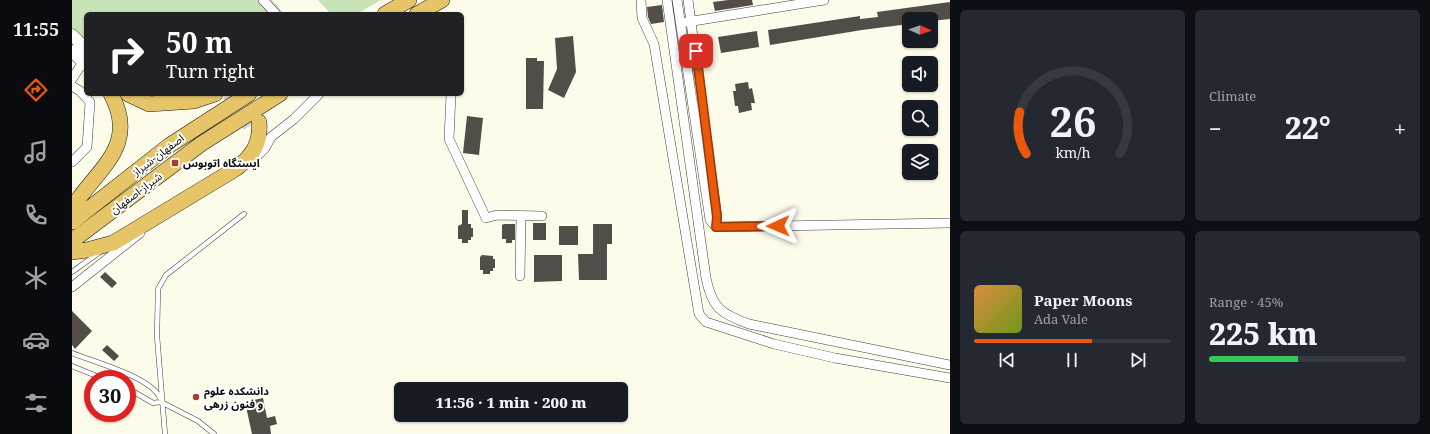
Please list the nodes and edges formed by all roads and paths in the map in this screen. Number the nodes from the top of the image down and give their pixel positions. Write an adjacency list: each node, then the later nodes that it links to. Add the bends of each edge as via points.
1 (263, 0): 9 (street)
2 (409, 0): 10 (highway)
3 (442, 0): 11 (highway)
4 (641, 0): 49 (street, via 642,18 654,44 698,314 706,322 774,344 835,358)
5 (667, 0): 46 (street, via 706,278 715,305 725,314 749,324)
6 (677, 0): 13 (street)
7 (688, 0): 12 (street)
8 (824, 0): 12 (street)
9 (274, 12)
10 (388, 12)
11 (421, 12)
12 (692, 21): 13 (street); 38 (street, via 717,217)
13 (680, 23): 38 (street, via 710,220)
14 (72, 35): 15 (street)
15 (84, 48)
16 (72, 51): 17 (street)
17 (84, 63)
18 (84, 65): 19 (street)
19 (72, 79)
20 (72, 86): 21 (street)
21 (84, 95)
22 (85, 96): 30 (street, via 90,102 87,147)
23 (112, 96): 31 (highway, via 119,109 122,125 120,135 113,154)
24 (132, 96): 25 (highway, via 149,104 194,101)
25 (209, 96)
26 (246, 96): 36 (highway, اصفهان-شیراز, via 170,145)
27 (277, 96): 35 (highway, شیراز-اصفهان, via 201,144)
28 (316, 96): 44 (street, via 294,119 271,137 256,159 146,228)
29 (451, 96): 33 (street, via 449,139 486,218)
30 (72, 162)
31 (72, 208)
32 (244, 214): 51 (lane, via 166,275 158,289 157,336)
33 (520, 216): 34 (street); 43 (street)
34 (542, 216)
35 (101, 220): 39 (highway, شیراز-اصفهان); 40 (highway, via 101,227 107,235 117,235 241,157 248,148 255,125 259,141 244,162)
36 (72, 222)
37 (950, 223): 38 (street)
38 (716, 227)
39 (72, 241)
40 (113, 242): 41 (highway); 42 (lane)
41 (72, 252)
42 (72, 272)
43 (520, 276)
44 (72, 287)
45 (72, 353): 51 (lane, via 138,379 157,391)
46 (950, 365)
47 (72, 366): 48 (lane)
48 (84, 371)
49 (950, 378)
50 (136, 393): 51 (lane, via 154,403)
51 (161, 402): 52 (lane); 53 (lane, via 198,421)
52 (165, 434)
53 (214, 434)

